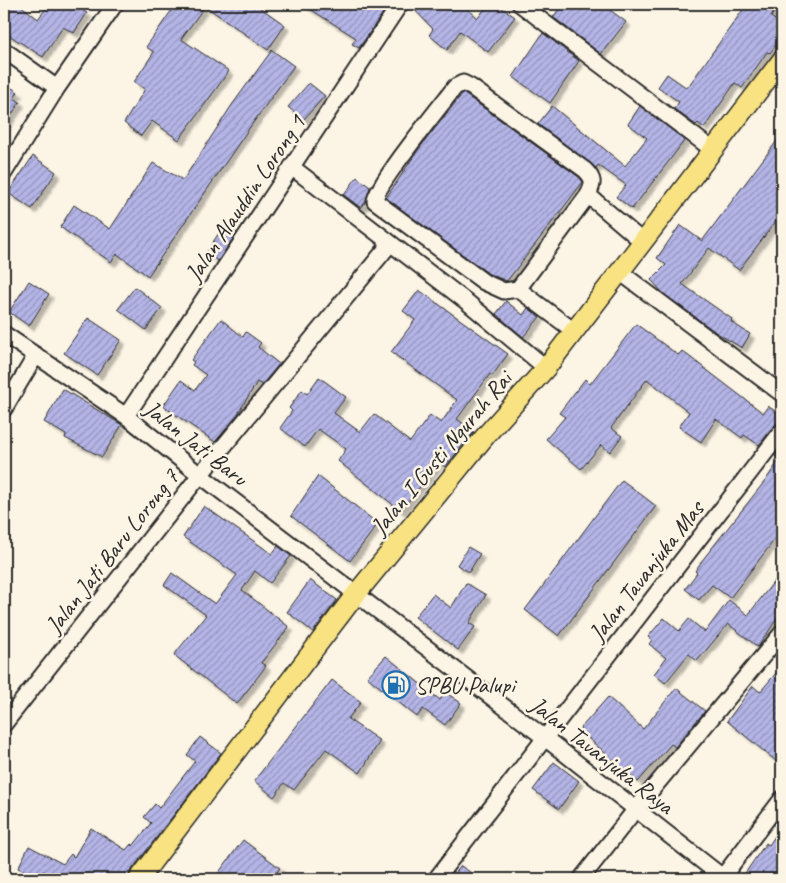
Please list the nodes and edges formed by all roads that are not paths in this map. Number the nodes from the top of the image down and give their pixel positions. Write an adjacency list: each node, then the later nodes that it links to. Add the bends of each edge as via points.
1 (115, 4): 7 (street)
2 (400, 4): 9 (street, Jalan Alauddin Lorong 1)
3 (520, 4): 4 (street)
4 (536, 9): 8 (street)
5 (4, 50): 7 (street)
6 (782, 60): 8 (main road, Jalan I Gusti Ngurah Rai)
7 (57, 88): 10 (street)
8 (713, 150): 12 (main road, Jalan I Gusti Ngurah Rai)
9 (293, 168): 13 (street); 22 (street, Jalan Alauddin Lorong 1)
10 (4, 173)
11 (588, 194): 12 (street); 15 (street); 15 (street, via 593,185 586,170 463,83 455,87 402,156 377,192 375,201 484,282 504,291)
12 (643, 242): 14 (main road, Jalan I Gusti Ngurah Rai)
13 (390, 244): 19 (street, via 467,302); 24 (street, Jalan Jati Baru Lorong 7)
14 (620, 272): 16 (main road, Jalan I Gusti Ngurah Rai); 20 (street)
15 (518, 289): 16 (street)
16 (574, 331): 19 (main road, Jalan I Gusti Ngurah Rai)
17 (4, 334): 18 (street, Jalan Jati Baru)
18 (36, 355): 21 (street); 22 (street, Jalan Jati Baru)
19 (546, 368): 25 (main road, Jalan I Gusti Ngurah Rai, via 487,434)
20 (782, 394)
21 (4, 409)
22 (126, 416): 24 (street, Jalan Jati Baru)
23 (782, 431): 28 (street, Jalan Tavanjuka Mas)
24 (200, 475): 25 (street, Jalan Jati Baru); 27 (street, Jalan Jati Baru Lorong 7)
25 (356, 594): 28 (street, Jalan Tavanjuka Raya); 31 (main road, Jalan I Gusti Ngurah Rai)
26 (782, 633): 30 (street)
27 (4, 724)
28 (544, 738): 30 (street, Jalan Tavanjuka Raya); 32 (street, Jalan Tavanjuka Mas)
29 (782, 799): 34 (street)
30 (635, 810): 33 (street); 34 (street, Jalan Tavanjuka Raya)
31 (139, 879)
32 (436, 879)
33 (581, 879)
34 (723, 879)

